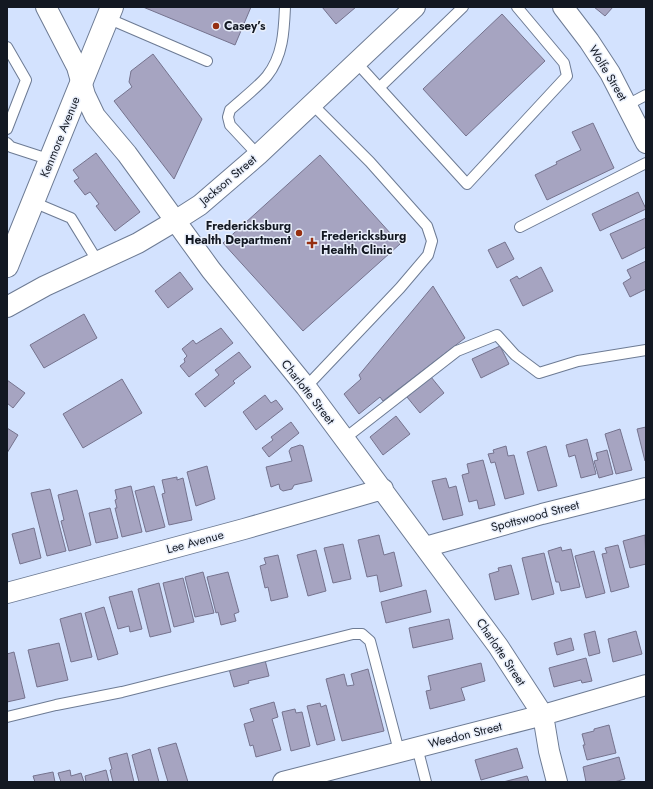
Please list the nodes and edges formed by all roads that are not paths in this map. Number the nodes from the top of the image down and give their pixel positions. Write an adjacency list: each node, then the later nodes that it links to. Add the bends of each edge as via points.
1 (46, 7): 11 (street, Charlotte Street, via 77,67)
2 (285, 7): 19 (lane, via 283,39 277,58 267,76 230,110 228,117 230,125)
3 (415, 7): 10 (street, Jackson Street)
4 (463, 7): 12 (lane)
5 (517, 7): 12 (lane, via 564,63 567,76 467,184)
6 (563, 7): 15 (street, Wolfe Street, via 601,60)
7 (110, 13): 9 (lane); 11 (street, Kenmore Avenue)
8 (7, 47): 16 (lane, via 26,80)
9 (207, 61)
10 (356, 62): 12 (lane); 14 (street, Jackson Street)
11 (81, 84): 20 (street, Kenmore Avenue); 23 (street, Charlotte Street, via 95,116 127,154)
12 (380, 87)
13 (646, 95): 15 (lane)
14 (312, 104): 19 (street, Jackson Street); 29 (lane, via 370,162 427,226 432,241 428,255 400,288)
15 (627, 105): 18 (street, Wolfe Street)
16 (7, 130)
17 (7, 143): 20 (lane, via 11,147)
18 (646, 143)
19 (258, 155): 23 (street, Jackson Street, via 200,205)
20 (51, 160): 22 (street, Kenmore Avenue)
21 (646, 163): 24 (lane)
22 (33, 202): 25 (lane, via 72,218); 26 (street, Kenmore Avenue)
23 (175, 221): 25 (street, Jackson Street, via 138,243); 29 (street, Charlotte Street, via 210,270)
24 (520, 227)
25 (98, 262): 27 (street, Jackson Street)
26 (7, 266)
27 (7, 307)
28 (646, 350): 30 (lane, via 578,361 539,373 515,355 497,335 457,351)
29 (306, 387): 30 (street, Charlotte Street)
30 (344, 439): 32 (street, Charlotte Street)
31 (646, 488): 33 (street, Spottswood Street)
32 (383, 490): 33 (street, Charlotte Street); 34 (street, Lee Avenue)
33 (425, 547): 36 (street, Charlotte Street, via 498,646)
34 (7, 593)
35 (646, 685): 36 (street, Weedon Street)
36 (543, 715): 38 (street, Weedon Street); 41 (street, Charlotte Street)
37 (7, 717): 38 (lane, via 122,692 353,634 362,634 370,640)
38 (408, 749): 39 (street, Weedon Street); 40 (lane)
39 (287, 781)
40 (426, 782)
41 (558, 782)

